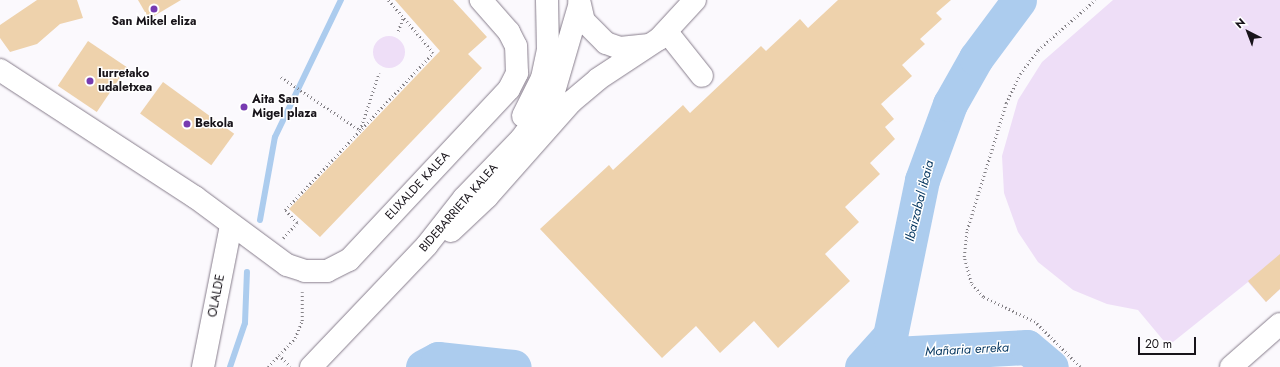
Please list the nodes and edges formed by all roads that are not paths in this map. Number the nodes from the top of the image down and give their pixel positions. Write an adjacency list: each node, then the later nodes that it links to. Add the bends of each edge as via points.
1 (481, 0): 9 (main road, ELIXALDE KALEA, via 509,32 516,46 517,73 509,89 349,260 327,271 305,271 287,265)
2 (547, 0): 10 (main road, via 548,49 542,78 530,106 517,126 466,180)
3 (680, 0): 6 (main road)
4 (695, 0): 6 (main road)
5 (579, 3): 6 (main road, via 593,33 620,48); 10 (main road, BIDEBARRIETA KALEA, via 553,95 521,139 464,198)
6 (664, 33): 8 (main road); 10 (main road, via 598,79 571,102 461,224)
7 (0, 72): 9 (main road, via 195,197)
8 (702, 76)
9 (231, 224): 12 (main road, OLALDE)
10 (428, 245): 13 (main road, BIDEBARRIETA KALEA)
11 (1280, 324): 14 (main road)
12 (203, 367)
13 (311, 367)
14 (1231, 367)

